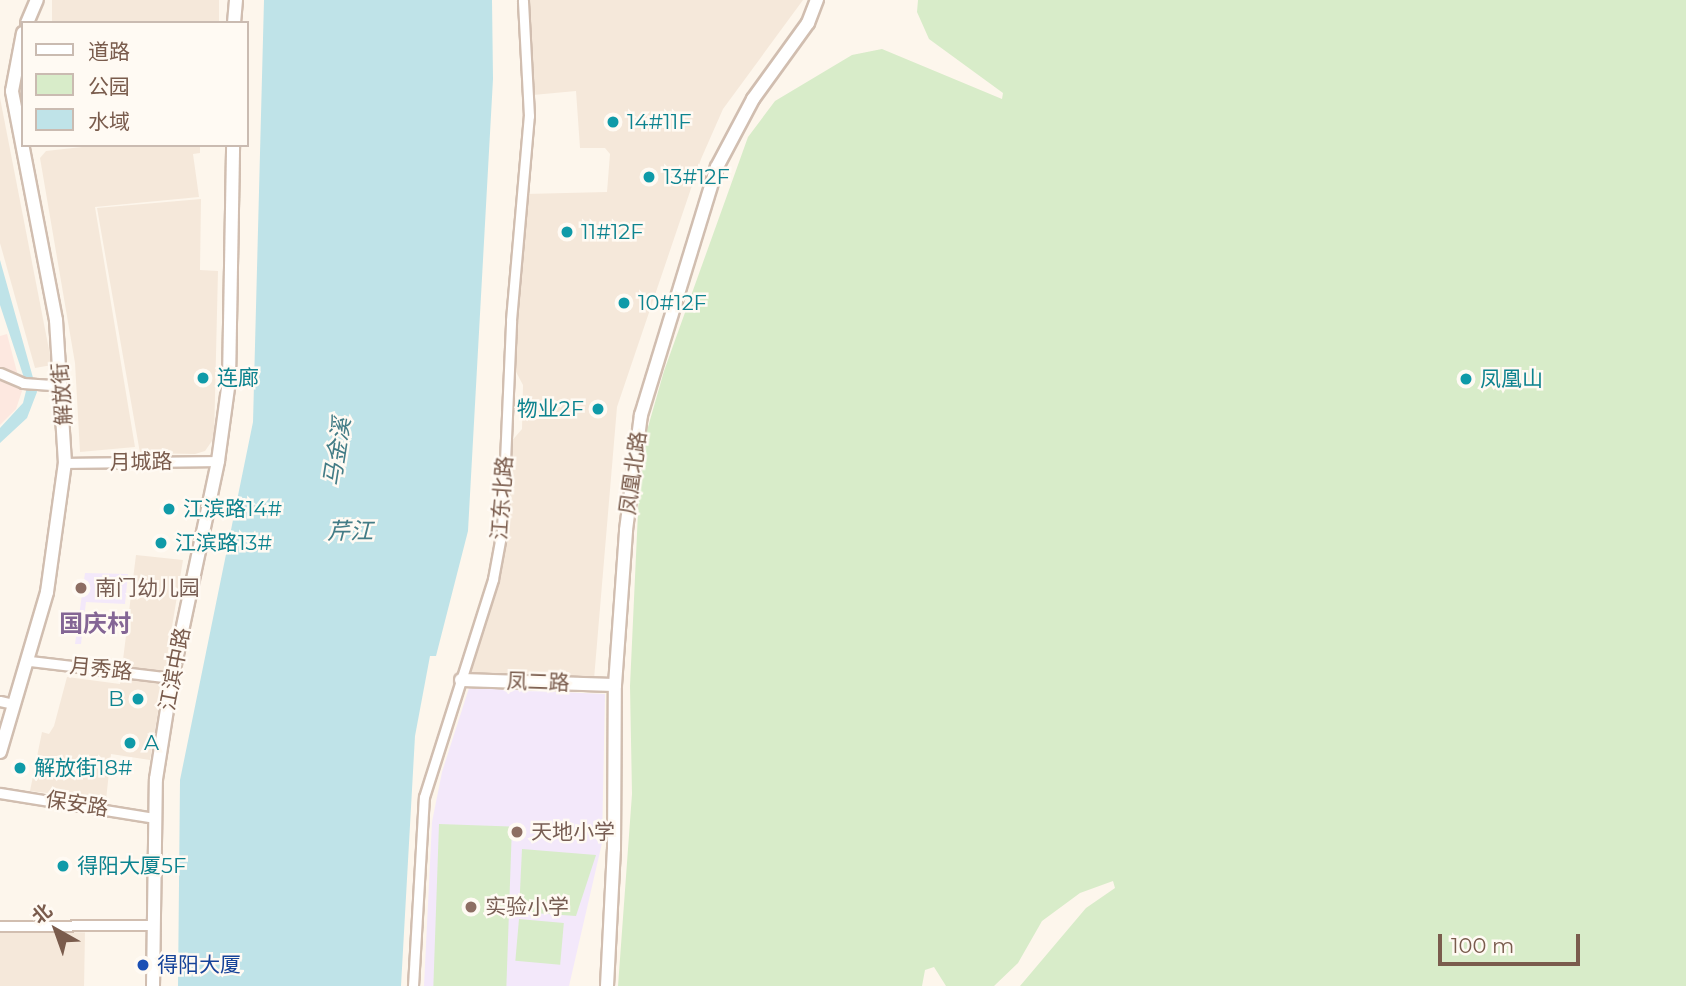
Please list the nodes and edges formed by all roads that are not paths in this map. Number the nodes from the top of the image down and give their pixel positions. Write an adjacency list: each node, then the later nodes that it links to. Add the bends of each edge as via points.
1 (37, 0): 5 (street)
2 (236, 0): 6 (street)
3 (523, 0): 17 (street, 江东北路, via 529,116 511,320 502,530 493,579)
4 (817, 0): 18 (street, 凤凰北路, via 808,23 753,99 717,167 654,366 632,473)
5 (28, 21)
6 (234, 21)
7 (20, 55): 8 (street, 解放街, via 12,91)
8 (21, 135)
9 (23, 147): 12 (street, 解放街, via 56,320)
10 (233, 147): 13 (street, 江滨中路, via 229,381)
11 (0, 373): 12 (street, via 23,383)
12 (62, 386): 14 (street, 解放街)
13 (218, 461): 14 (street, 月城路); 16 (street, 江滨中路)
14 (65, 463): 15 (street, 解放街, via 47,592)
15 (30, 661): 16 (street, 月秀路); 19 (street, 解放街)
16 (172, 678): 22 (street, 江滨中路)
17 (461, 680): 18 (street, 凤二路); 26 (street, 江东北路, via 424,797)
18 (615, 685): 27 (street, 凤凰北路)
19 (6, 702): 20 (street, 解放街)
20 (0, 752)
21 (0, 793): 22 (street, 保安路)
22 (154, 818): 23 (street, 江滨中路)
23 (152, 925): 24 (street); 25 (street, 江滨中路)
24 (0, 926)
25 (153, 986)
26 (413, 986)
27 (607, 986)

